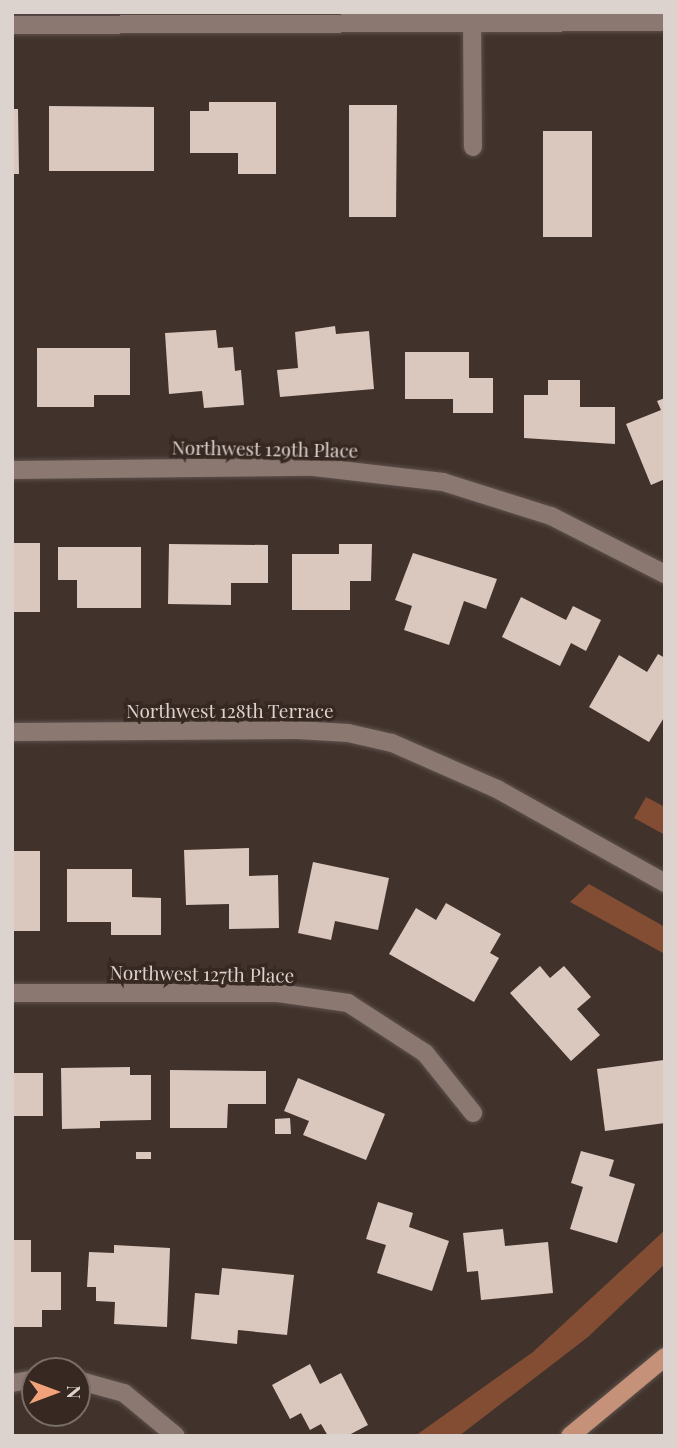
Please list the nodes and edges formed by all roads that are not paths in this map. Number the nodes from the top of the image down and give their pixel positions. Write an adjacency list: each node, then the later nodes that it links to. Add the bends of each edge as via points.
1 (472, 19): 2 (street); 3 (street); 4 (street)
2 (661, 22)
3 (12, 25)
4 (473, 147)
5 (12, 470): 6 (street, Northwest 129th Place, via 314,467 443,482 551,516)
6 (665, 574)
7 (12, 732): 8 (street, Northwest 128th Terrace, via 296,730 381,740 440,761)
8 (665, 883)
9 (12, 993): 10 (street, Northwest 127th Place, via 278,993 348,1003 425,1053)
10 (473, 1114)
11 (665, 1357): 14 (main road)
12 (91, 1384): 13 (street, via 124,1393)
13 (176, 1436)
14 (570, 1436)

